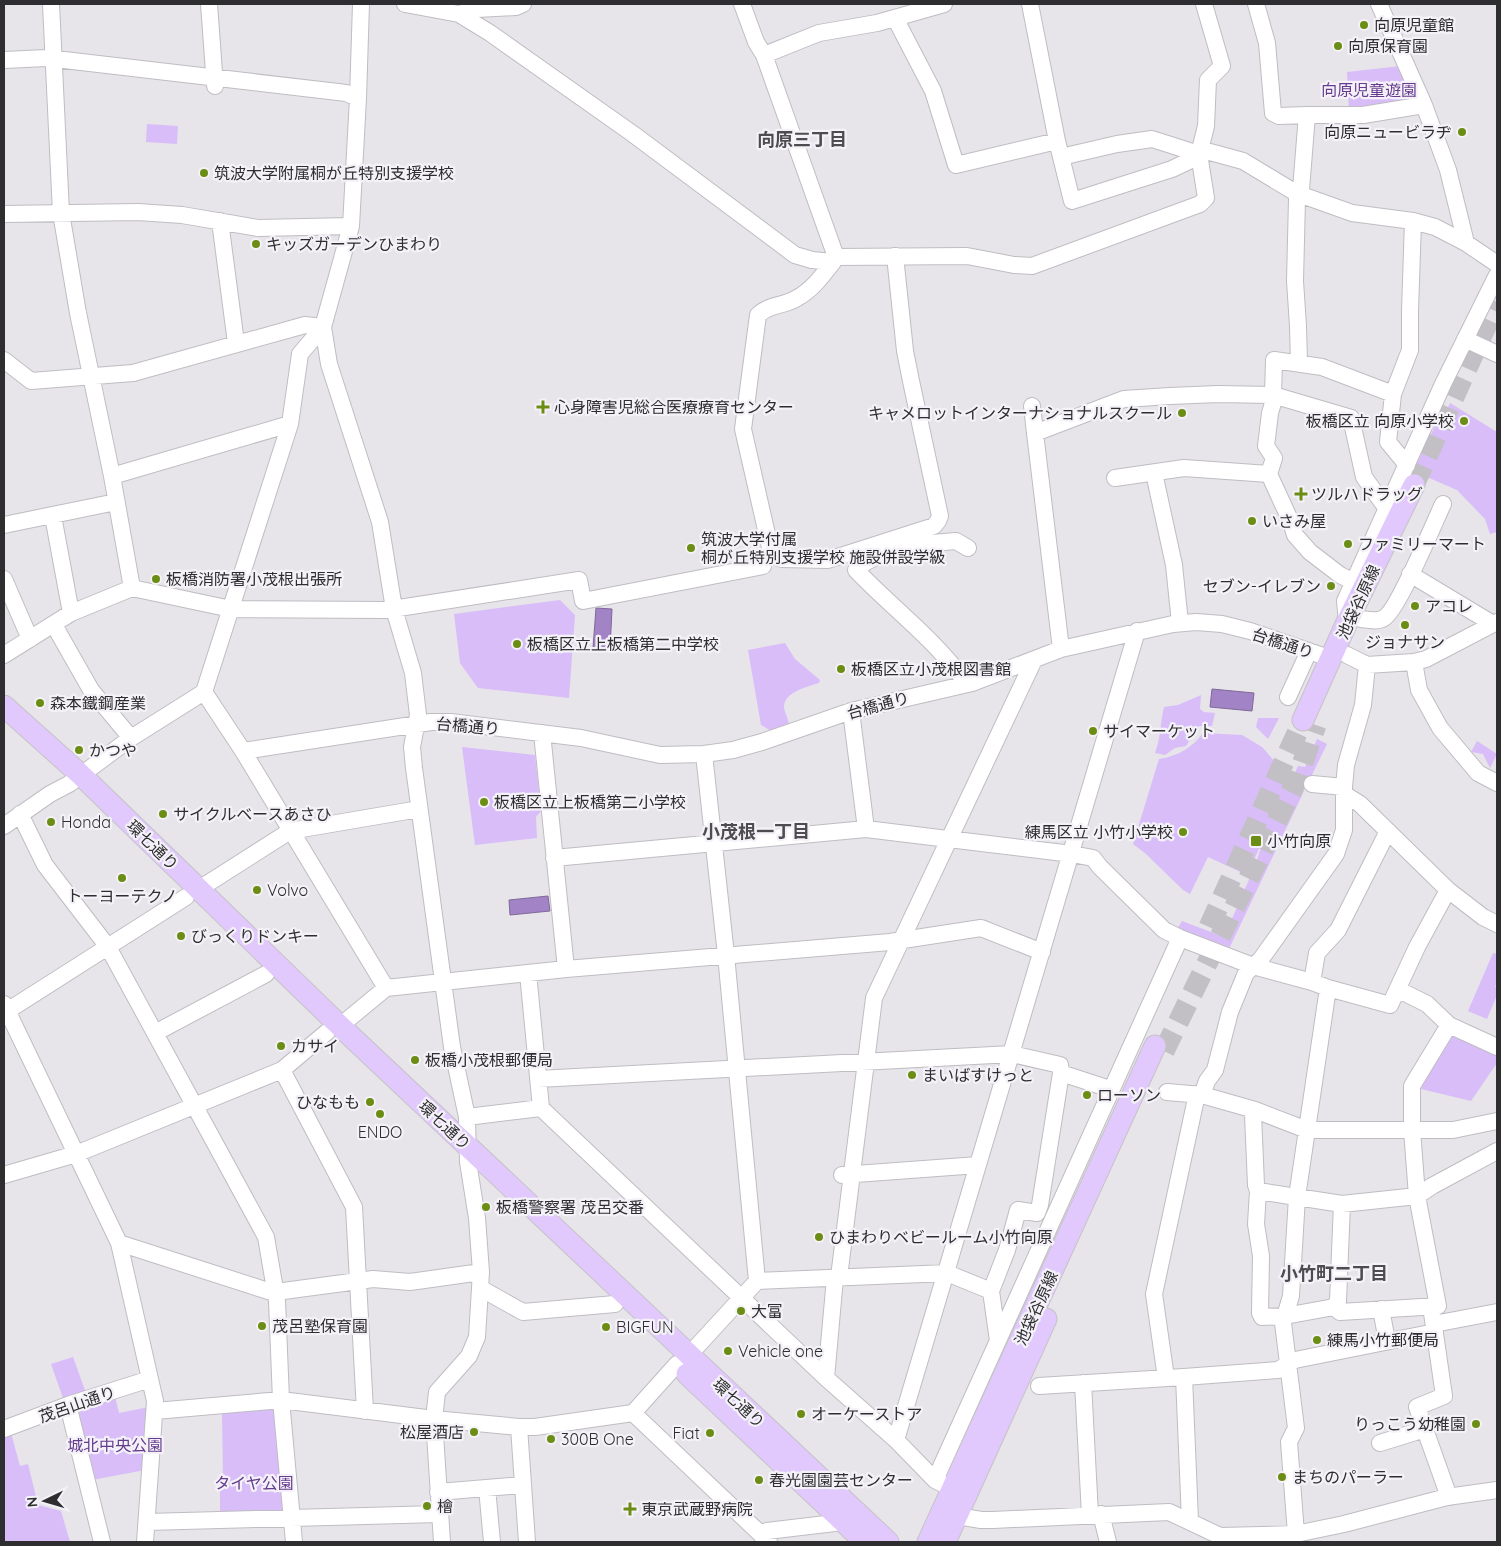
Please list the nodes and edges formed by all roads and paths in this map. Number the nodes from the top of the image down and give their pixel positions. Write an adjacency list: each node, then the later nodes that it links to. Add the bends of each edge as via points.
1 (51, 4): 17 (street)
2 (209, 4): 19 (street)
3 (361, 4): 20 (street)
4 (405, 4): 13 (street)
5 (523, 4): 13 (street, via 516,8 476,9)
6 (742, 4): 15 (street)
7 (944, 4): 12 (street)
8 (1030, 4): 23 (street)
9 (1204, 4): 24 (street, via 1222,66 1208,80 1206,126)
10 (1256, 4): 22 (street, via 1267,43 1273,113 1279,116)
11 (1379, 4): 21 (street)
12 (919, 7): 14 (street)
13 (459, 14): 34 (street, via 633,134 795,255)
14 (895, 18): 15 (street, via 819,33); 23 (street, via 933,91 956,165)
15 (764, 55): 34 (street)
16 (4, 60): 17 (street)
17 (54, 64): 18 (street); 19 (street); 27 (street)
18 (4, 70)
19 (214, 82): 20 (street, via 346,102)
20 (358, 98): 31 (street)
21 (1424, 105): 22 (street, via 1363,115); 32 (street, via 1448,170)
22 (1307, 115): 26 (street)
23 (1057, 141): 25 (street)
24 (1199, 154): 25 (street, via 1152,139); 25 (street, via 1172,169 1072,201); 26 (street, via 1210,152 1244,161); 33 (street, via 1206,198 1200,204 1032,266 967,256)
25 (1062, 157)
26 (1299, 194): 29 (street, via 1352,213); 42 (street, via 1294,281)
27 (62, 213): 28 (street); 30 (street, via 138,212); 43 (street)
28 (4, 214)
29 (1413, 220): 32 (street); 44 (street, via 1410,350)
30 (220, 221): 31 (street, via 258,228); 39 (street)
31 (351, 226): 37 (street)
32 (1466, 242): 35 (street)
33 (895, 256): 34 (street); 34 (street, via 905,351 940,516 934,526 828,560 782,559 772,556 743,429 758,315 764,309 797,299 820,280)
34 (829, 260)
35 (1497, 264)
36 (1497, 275): 38 (street)
37 (323, 327): 39 (street, via 305,325); 47 (street, via 300,354); 67 (street, via 329,364 380,522)
38 (1465, 339): 40 (street); 49 (street)
39 (236, 343): 43 (street, via 133,374)
40 (1497, 354)
41 (4, 360): 43 (street, via 32,381)
42 (1299, 363): 44 (street, via 1322,367); 45 (street, via 1274,360)
43 (92, 377): 52 (street)
44 (1393, 394): 49 (street, via 1388,442)
45 (1274, 396): 48 (street, via 1218,394 1124,399); 51 (street, via 1266,446 1274,458); 57 (street, via 1351,418 1364,476)
46 (1032, 406): 48 (street)
47 (290, 424): 52 (street); 66 (street)
48 (1035, 432): 75 (street)
49 (1407, 465): 57 (street)
50 (1154, 473): 51 (street, via 1184,468); 53 (street); 70 (street, via 1174,566)
51 (1269, 474): 64 (street, via 1295,535 1310,552)
52 (112, 476): 55 (street)
53 (1115, 478)
54 (1420, 488): 69 (main road, 池袋谷原線)
55 (116, 502): 58 (street); 65 (street)
56 (1443, 504): 62 (street)
57 (1387, 509): 64 (street)
58 (53, 516): 59 (street); 68 (street)
59 (4, 524)
60 (968, 548): 82 (street, via 956,541 920,544 886,552 856,570 930,639)
61 (763, 566): 67 (street, via 583,601 579,580)
62 (1410, 574): 69 (street, via 1392,611 1385,618 1378,621); 71 (street)
63 (4, 579): 74 (street)
64 (1354, 582): 69 (street, via 1346,601)
65 (132, 588): 66 (street); 68 (street)
66 (230, 609): 67 (street); 83 (street)
67 (394, 609): 89 (street, via 413,673)
68 (72, 613): 72 (street)
69 (1354, 620): 78 (main road, 池袋谷原線)
70 (1180, 623): 73 (street, 台橋通り); 76 (street, 台橋通り, via 1222,624)
71 (1495, 623): 79 (street, via 1426,659)
72 (54, 625): 74 (street); 91 (street, via 91,690)
73 (1137, 631): 75 (street, 台橋通り); 106 (street)
74 (30, 639): 77 (street)
75 (1060, 649): 80 (street, 台橋通り)
76 (1310, 651): 78 (street, 台橋通り); 84 (street)
77 (4, 655)
78 (1339, 657): 81 (street, 台橋通り); 87 (main road, 池袋谷原線)
79 (1414, 662): 81 (street); 95 (street, via 1419,690 1440,728 1478,773)
80 (1027, 663): 82 (street, 台橋通り); 104 (street)
81 (1367, 665): 97 (street, via 1363,705 1346,765)
82 (966, 683): 86 (street, 台橋通り)
83 (204, 692): 91 (street); 92 (street)
84 (1288, 697)
85 (4, 706): 94 (main road, 環七通り)
86 (851, 711): 93 (street, 台橋通り, via 762,742); 101 (street)
87 (1310, 723)
88 (4, 724): 94 (main road, 環七通り)
89 (418, 724): 90 (street, 台橋通り, via 451,722); 92 (street, 台橋通り); 98 (street, via 412,747)
90 (542, 734): 93 (street, 台橋通り, via 580,738 660,756); 107 (street)
91 (131, 738): 94 (street)
92 (243, 751): 102 (street)
93 (704, 754): 105 (street)
94 (75, 780): 99 (street); 109 (main road, 環七通り)
95 (1497, 783)
96 (1312, 784): 97 (street)
97 (1344, 790): 103 (street); 116 (street, via 1344,830 1336,854)
98 (419, 809): 102 (street); 120 (street)
99 (20, 814): 100 (street); 113 (street, via 46,865)
100 (4, 826)
101 (866, 829): 104 (street); 105 (street)
102 (290, 830): 109 (street); 122 (street)
103 (1388, 831): 108 (street); 121 (street, via 1338,930 1317,953)
104 (945, 838): 106 (street); 112 (street)
105 (714, 843): 107 (street); 115 (street)
106 (1072, 854): 111 (street, via 1094,858 1164,930); 114 (street)
107 (554, 858): 117 (street)
108 (1448, 890): 110 (street); 124 (street, via 1417,947)
109 (192, 893): 113 (street); 119 (main road, 環七通り); 127 (main road, 環七通り)
110 (1497, 924)
111 (1180, 938): 116 (street); 136 (street)
112 (895, 941): 114 (street, via 981,928); 115 (street); 131 (street, via 874,998)
113 (108, 947): 125 (street); 128 (street)
114 (1042, 952): 130 (street)
115 (726, 955): 117 (street); 132 (street)
116 (1253, 966): 121 (street); 138 (street, via 1246,973 1230,1012 1216,1070)
117 (566, 969): 118 (street)
118 (528, 973): 120 (street); 135 (street)
119 (266, 974): 127 (main road, 環七通り); 128 (street)
120 (443, 982): 122 (street); 142 (street, via 452,1047)
121 (1312, 982): 123 (street)
122 (386, 988): 127 (street)
123 (1328, 988): 124 (street, via 1390,1005); 144 (street)
124 (1399, 990): 126 (street, via 1427,1004)
125 (5, 1009): 147 (street)
126 (1449, 1025): 129 (street); 145 (street, via 1412,1086)
127 (333, 1029): 133 (street); 148 (main road, 環七通り)
128 (155, 1033): 139 (street)
129 (1497, 1048)
130 (1012, 1054): 131 (street); 134 (street, via 1060,1065); 149 (street)
131 (860, 1061): 132 (street); 151 (street)
132 (737, 1067): 135 (street); 161 (street)
133 (282, 1070): 139 (street); 160 (street, via 354,1207)
134 (1061, 1074): 136 (street); 162 (street, via 1040,1205 1037,1213 1018,1210)
135 (538, 1078): 140 (street)
136 (1110, 1089): 172 (street)
137 (1167, 1092): 138 (street)
138 (1199, 1094): 141 (street); 177 (street, via 1154,1294)
139 (194, 1105): 147 (street); 163 (street, via 266,1238)
140 (541, 1108): 142 (street); 164 (street)
141 (1255, 1110): 144 (street); 152 (street)
142 (467, 1117): 148 (street)
143 (1497, 1121): 145 (street, via 1460,1130)
144 (1306, 1130): 145 (street); 154 (street)
145 (1412, 1130): 153 (street)
146 (1497, 1151): 153 (street)
147 (76, 1154): 150 (street); 156 (street)
148 (468, 1154): 159 (street); 165 (main road, 環七通り); 174 (main road, 環七通り)
149 (978, 1166): 151 (street); 157 (street)
150 (4, 1175)
151 (847, 1175): 158 (street)
152 (1258, 1191): 154 (street); 170 (street, via 1256,1224 1261,1256 1260,1314 1262,1318)
153 (1417, 1196): 155 (street); 166 (street, via 1438,1306)
154 (1297, 1197): 155 (street); 170 (street, via 1291,1296)
155 (1342, 1204): 167 (street, via 1338,1301)
156 (119, 1243): 163 (street); 179 (street)
157 (947, 1273): 158 (street); 162 (street); 191 (street)
158 (835, 1278): 161 (street); 176 (street)
159 (481, 1280): 160 (street); 165 (street, via 523,1312); 187 (street, via 478,1337 469,1356 437,1392)
160 (358, 1281): 163 (street); 184 (street)
161 (757, 1281): 164 (street)
162 (991, 1291): 172 (street)
163 (276, 1292): 182 (street)
164 (741, 1299): 174 (street); 176 (street)
165 (615, 1304): 174 (main road, 環七通り)
166 (1431, 1306): 168 (street); 171 (street)
167 (1334, 1307): 168 (street, via 1340,1312); 170 (street)
168 (1381, 1309): 173 (street)
169 (1497, 1312): 171 (street)
170 (1285, 1316): 175 (street)
171 (1434, 1328): 173 (street); 190 (street, via 1444,1396 1417,1408)
172 (998, 1340): 194 (street)
173 (1387, 1341): 175 (street, via 1295,1360)
174 (683, 1360): 186 (street); 205 (main road, 環七通り); 216 (main road, 環七通り)
175 (1287, 1365): 178 (street, via 1278,1370); 206 (street, via 1296,1428 1289,1442)
176 (826, 1378): 191 (street)
177 (1166, 1378): 178 (street); 180 (street)
178 (1184, 1378): 203 (street)
179 (150, 1380): 183 (street, 茂呂山通り); 185 (street)
180 (1083, 1383): 181 (street); 200 (street)
181 (1039, 1386)
182 (281, 1400): 184 (street); 185 (street); 202 (street)
183 (68, 1405): 189 (street, 茂呂山通り); 209 (street)
184 (365, 1410): 187 (street)
185 (155, 1411): 204 (street)
186 (633, 1413): 188 (street); 208 (street)
187 (434, 1420): 188 (street); 197 (street)
188 (519, 1427): 193 (street)
189 (4, 1429)
190 (1425, 1429): 192 (street); 198 (street)
191 (896, 1440): 194 (street)
192 (1380, 1444)
193 (523, 1485): 195 (street); 214 (street)
194 (944, 1485): 201 (main road, 池袋谷原線, via 1160,1048 1104,1189); 207 (main road, 池袋谷原線)
195 (487, 1488): 197 (street); 213 (street)
196 (1497, 1490): 198 (street)
197 (438, 1492): 199 (street)
198 (1448, 1497): 206 (street)
199 (439, 1514): 202 (street); 212 (street)
200 (1096, 1515): 201 (street, via 993,1520); 203 (street, via 1169,1512); 217 (street)
201 (957, 1516): 207 (main road, 池袋谷原線)
202 (292, 1518): 204 (street); 211 (street)
203 (1190, 1521): 206 (street, via 1220,1536)
204 (147, 1522): 210 (street)
205 (843, 1522): 208 (street, via 767,1531); 215 (main road, 環七通り)
206 (1300, 1536)
207 (936, 1537)
208 (765, 1539)
209 (102, 1542)
210 (145, 1542)
211 (294, 1542)
212 (442, 1542)
213 (492, 1542)
214 (527, 1542)
215 (864, 1542)
216 (888, 1542)
217 (1108, 1542)

